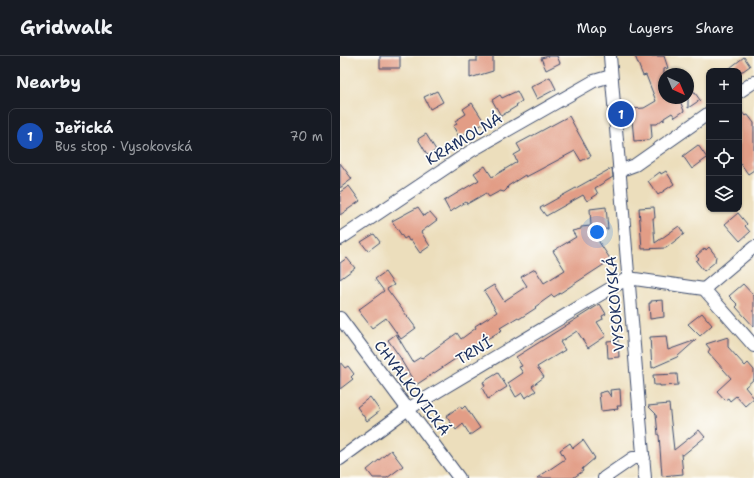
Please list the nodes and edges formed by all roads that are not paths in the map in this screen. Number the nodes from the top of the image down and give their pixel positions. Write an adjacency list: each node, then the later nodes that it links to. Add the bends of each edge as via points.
1 (610, 56): 2 (street, VYSOKOVSKÁ)
2 (611, 76): 6 (street, VYSOKOVSKÁ); 7 (street, KRAMOLNÁ, via 594,81 471,151)
3 (754, 82): 4 (street)
4 (742, 90)
5 (706, 115): 6 (street, via 635,165)
6 (619, 171): 9 (street, VYSOKOVSKÁ)
7 (340, 239)
8 (754, 247): 10 (street)
9 (628, 278): 10 (street); 13 (street, TRNÍ); 14 (street, VYSOKOVSKÁ)
10 (704, 289): 12 (street)
11 (340, 318): 13 (street, CHVALKOVICKÁ)
12 (754, 346)
13 (408, 409): 15 (street, TRNÍ); 16 (street, CHVALKOVICKÁ)
14 (644, 458): 17 (street, via 633,458); 18 (street, VYSOKOVSKÁ)
15 (340, 459)
16 (459, 478)
17 (604, 478)
18 (645, 478)

